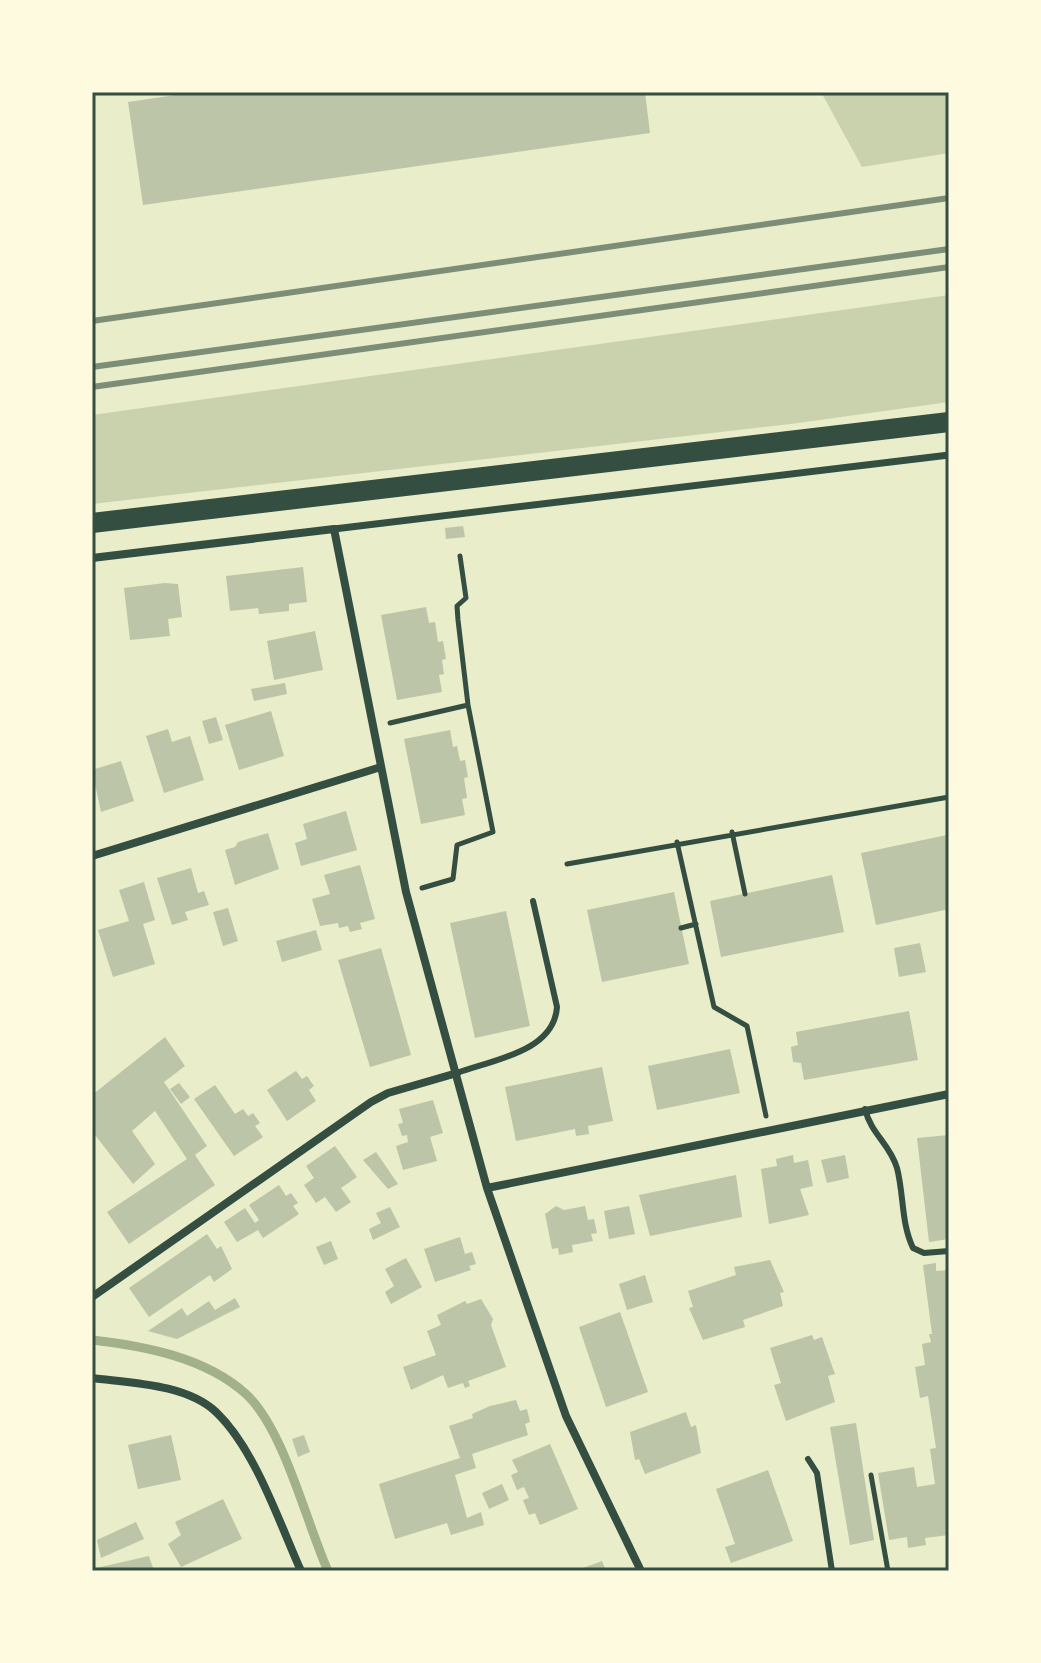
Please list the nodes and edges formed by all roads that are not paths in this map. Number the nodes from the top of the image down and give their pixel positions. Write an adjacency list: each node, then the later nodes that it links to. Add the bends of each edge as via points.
1 (949, 422): 3 (main road)
2 (949, 455): 4 (street)
3 (92, 523)
4 (334, 529): 5 (street); 6 (street)
5 (92, 558)
6 (381, 767): 7 (street); 9 (street, via 406,892)
7 (92, 856)
8 (533, 901): 9 (lane, via 557,1007 552,1030 540,1042)
9 (457, 1073): 12 (street); 14 (street, via 371,1102)
10 (949, 1094): 11 (street)
11 (865, 1109): 12 (street); 13 (lane, via 869,1128 891,1151 913,1248 924,1253)
12 (487, 1188): 18 (street, via 566,1416)
13 (949, 1251)
14 (92, 1297)
15 (92, 1378): 17 (street, via 180,1393 215,1411 240,1442)
16 (808, 1459): 19 (lane, via 817,1473)
17 (301, 1571)
18 (641, 1571)
19 (832, 1571)

